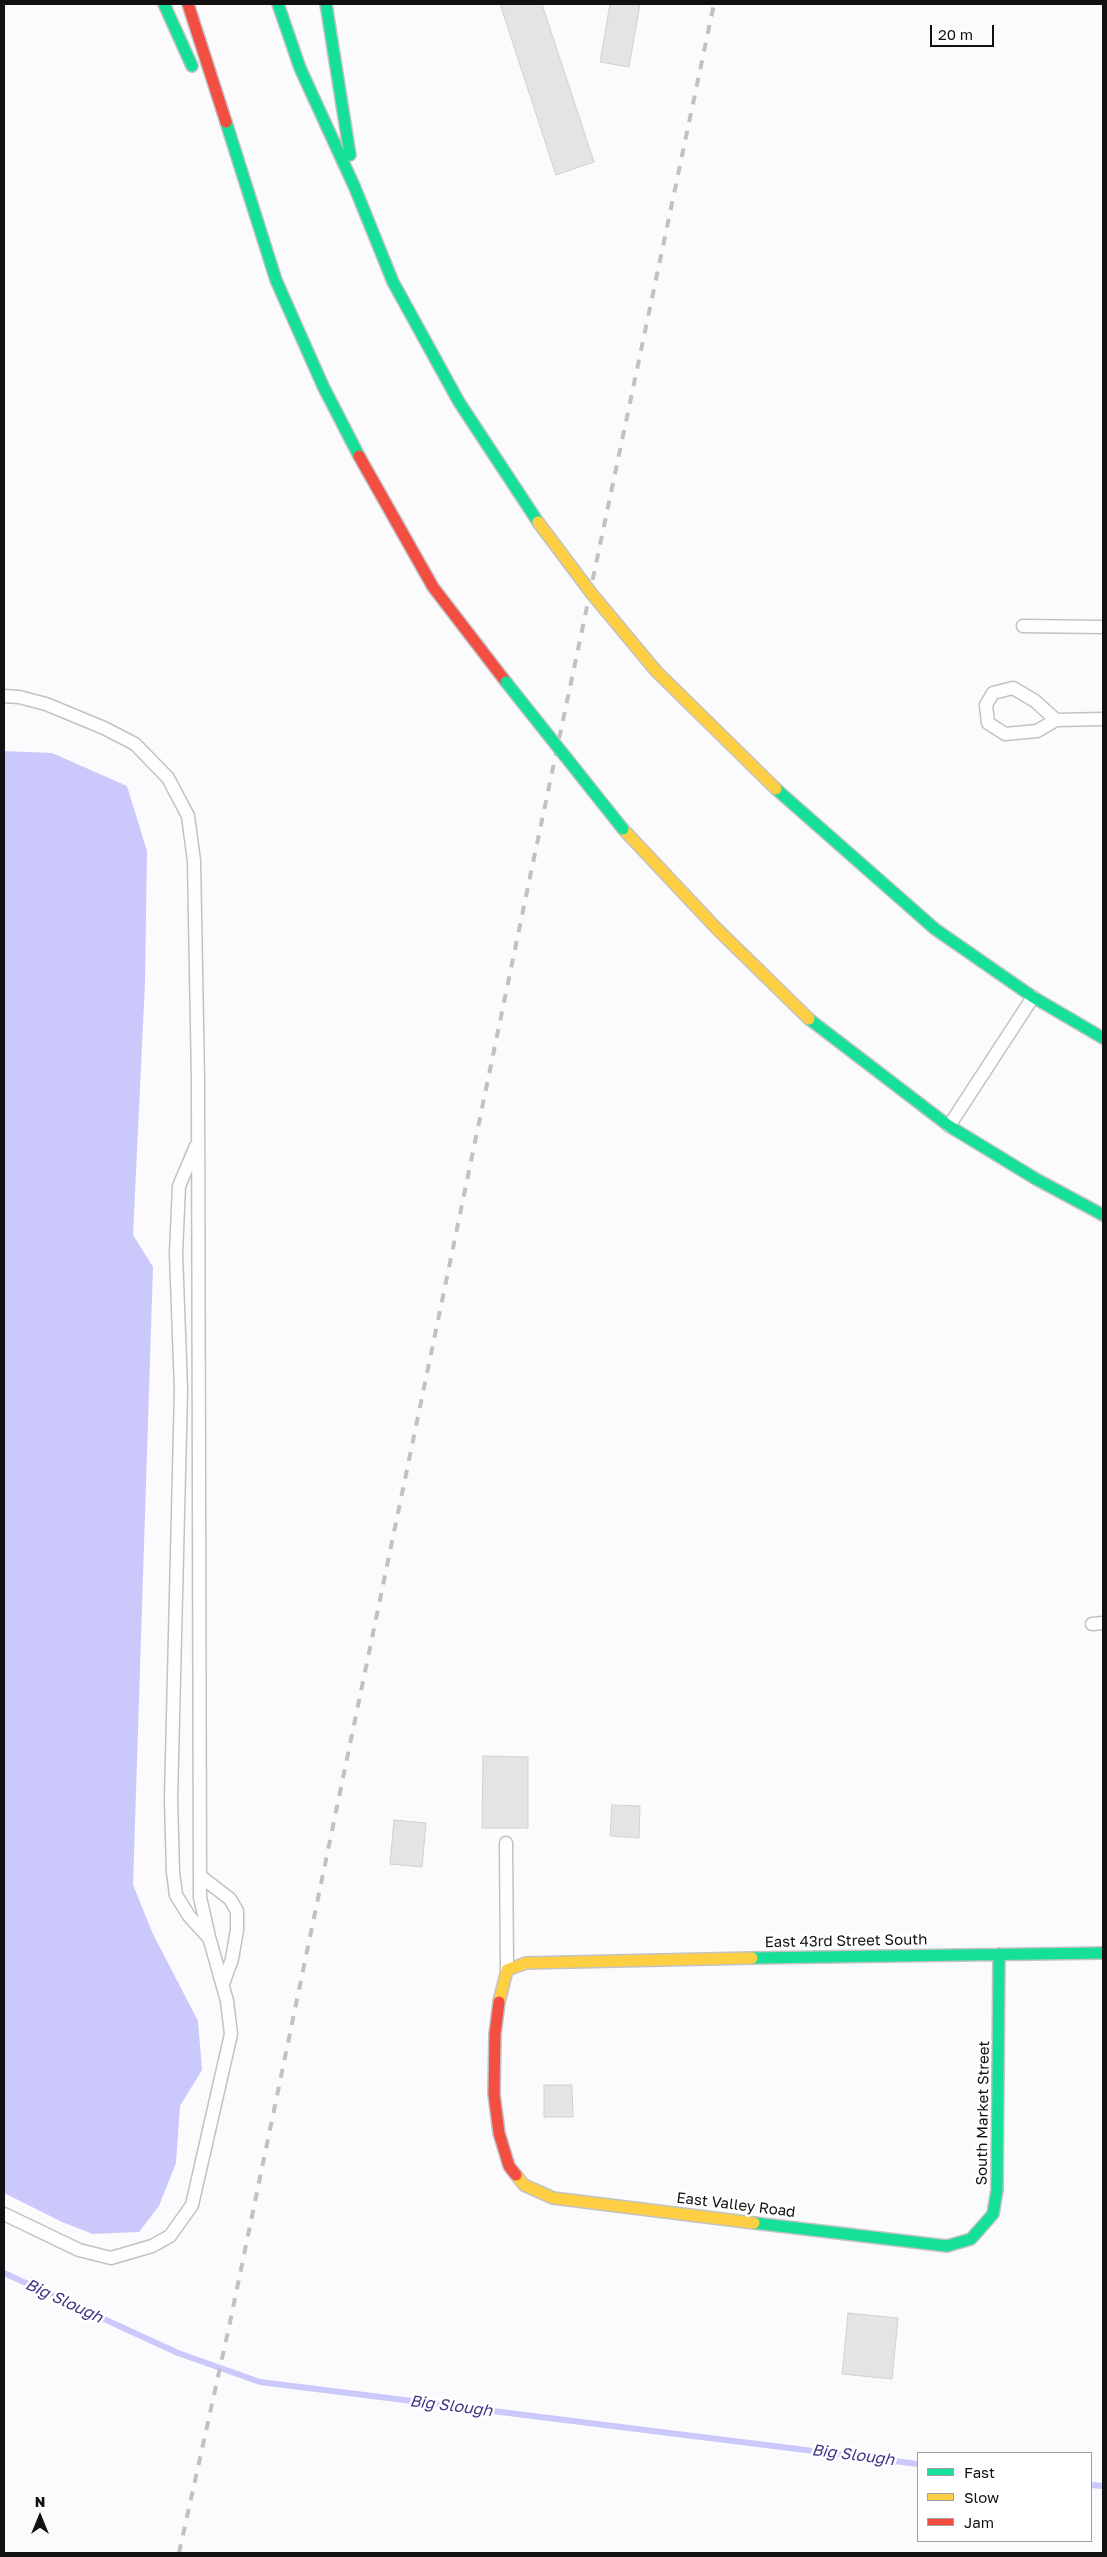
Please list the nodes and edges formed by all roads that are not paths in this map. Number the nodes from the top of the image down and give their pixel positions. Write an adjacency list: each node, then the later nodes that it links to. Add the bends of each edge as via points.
1 (164, 4): 5 (main road)
2 (188, 4): 5 (main road)
3 (278, 4): 6 (main road, via 300,68)
4 (326, 4): 6 (main road)
5 (238, 161): 14 (main road, bridge, via 276,280 327,394 433,587 623,828 717,929 815,1025)
6 (355, 188): 12 (main road, bridge, via 398,290 459,402 538,522 592,594 656,670 785,798 920,916)
7 (1023, 626): 8 (lane)
8 (1103, 627)
9 (4, 696): 15 (lane, via 46,704 135,744 168,778 188,816 194,860)
10 (1103, 719): 11 (lane)
11 (1056, 720): 11 (lane, via 1035,701 1013,688 994,693 986,705 988,723 1005,734 1037,731)
12 (1032, 997): 13 (main road); 14 (lane)
13 (1103, 1038)
14 (949, 1126): 16 (main road)
15 (198, 1142): 18 (lane); 19 (lane, via 179,1186 176,1253 181,1390 171,1799 176,1895 189,1916)
16 (1103, 1215)
17 (506, 1843): 22 (lane)
18 (200, 1876): 19 (lane, via 200,1897); 23 (lane, via 230,1899 237,1911 232,1959)
19 (209, 1937): 23 (lane)
20 (1103, 1953): 21 (main road, East 43rd Street South)
21 (999, 1954): 22 (main road, East 43rd Street South, via 526,1963); 25 (main road, South Market Street, via 998,2163 994,2214 971,2239)
22 (507, 1970): 25 (main road, East Valley Road, via 501,1987 495,2034 494,2094 499,2133 509,2166 524,2185 553,2198)
23 (223, 1984): 24 (lane, via 231,2034 192,2205 170,2236 152,2246 111,2258 79,2250)
24 (4, 2214)
25 (947, 2246)

